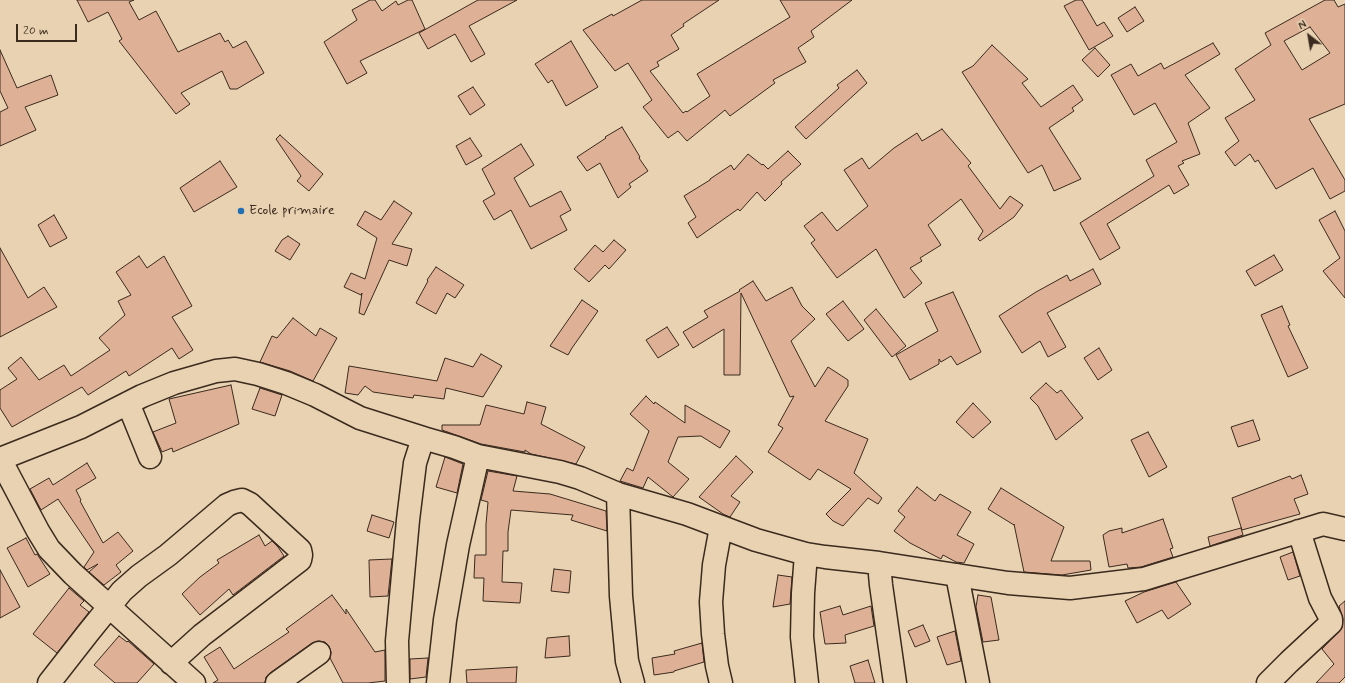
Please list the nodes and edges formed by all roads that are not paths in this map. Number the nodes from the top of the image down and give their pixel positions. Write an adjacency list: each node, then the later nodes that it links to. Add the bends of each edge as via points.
1 (128, 403): 2 (street, via 174,383 216,371 235,369 286,383 360,418); 4 (street); 5 (street, via 81,427)
2 (423, 438): 3 (street); 21 (street, via 415,463 408,520 397,641)
3 (478, 456): 6 (street, via 560,472); 22 (street, via 458,545 445,620)
4 (150, 457)
5 (0, 459): 15 (street, via 49,548)
6 (618, 494): 9 (street, via 687,514); 23 (street, via 620,596)
7 (1345, 515): 8 (street)
8 (1323, 524): 10 (street); 11 (street)
9 (721, 527): 12 (street); 24 (street, via 711,602 713,640)
10 (1345, 529)
11 (1299, 531): 14 (street, via 1144,579 1129,581 1070,588 1008,583); 28 (street, via 1320,598 1331,623)
12 (806, 554): 13 (street); 25 (street, via 802,638)
13 (879, 563): 14 (street); 26 (street)
14 (957, 575): 27 (street)
15 (109, 607): 17 (street); 17 (street, via 139,576 234,502 242,500 250,504 300,550 302,555 295,566 202,635); 18 (street)
16 (319, 653): 20 (street)
17 (171, 663): 19 (street)
18 (60, 679)
19 (194, 683)
20 (277, 683)
21 (398, 683)
22 (438, 683)
23 (632, 683)
24 (721, 683)
25 (807, 683)
26 (895, 683)
27 (978, 683)
28 (1268, 683)

